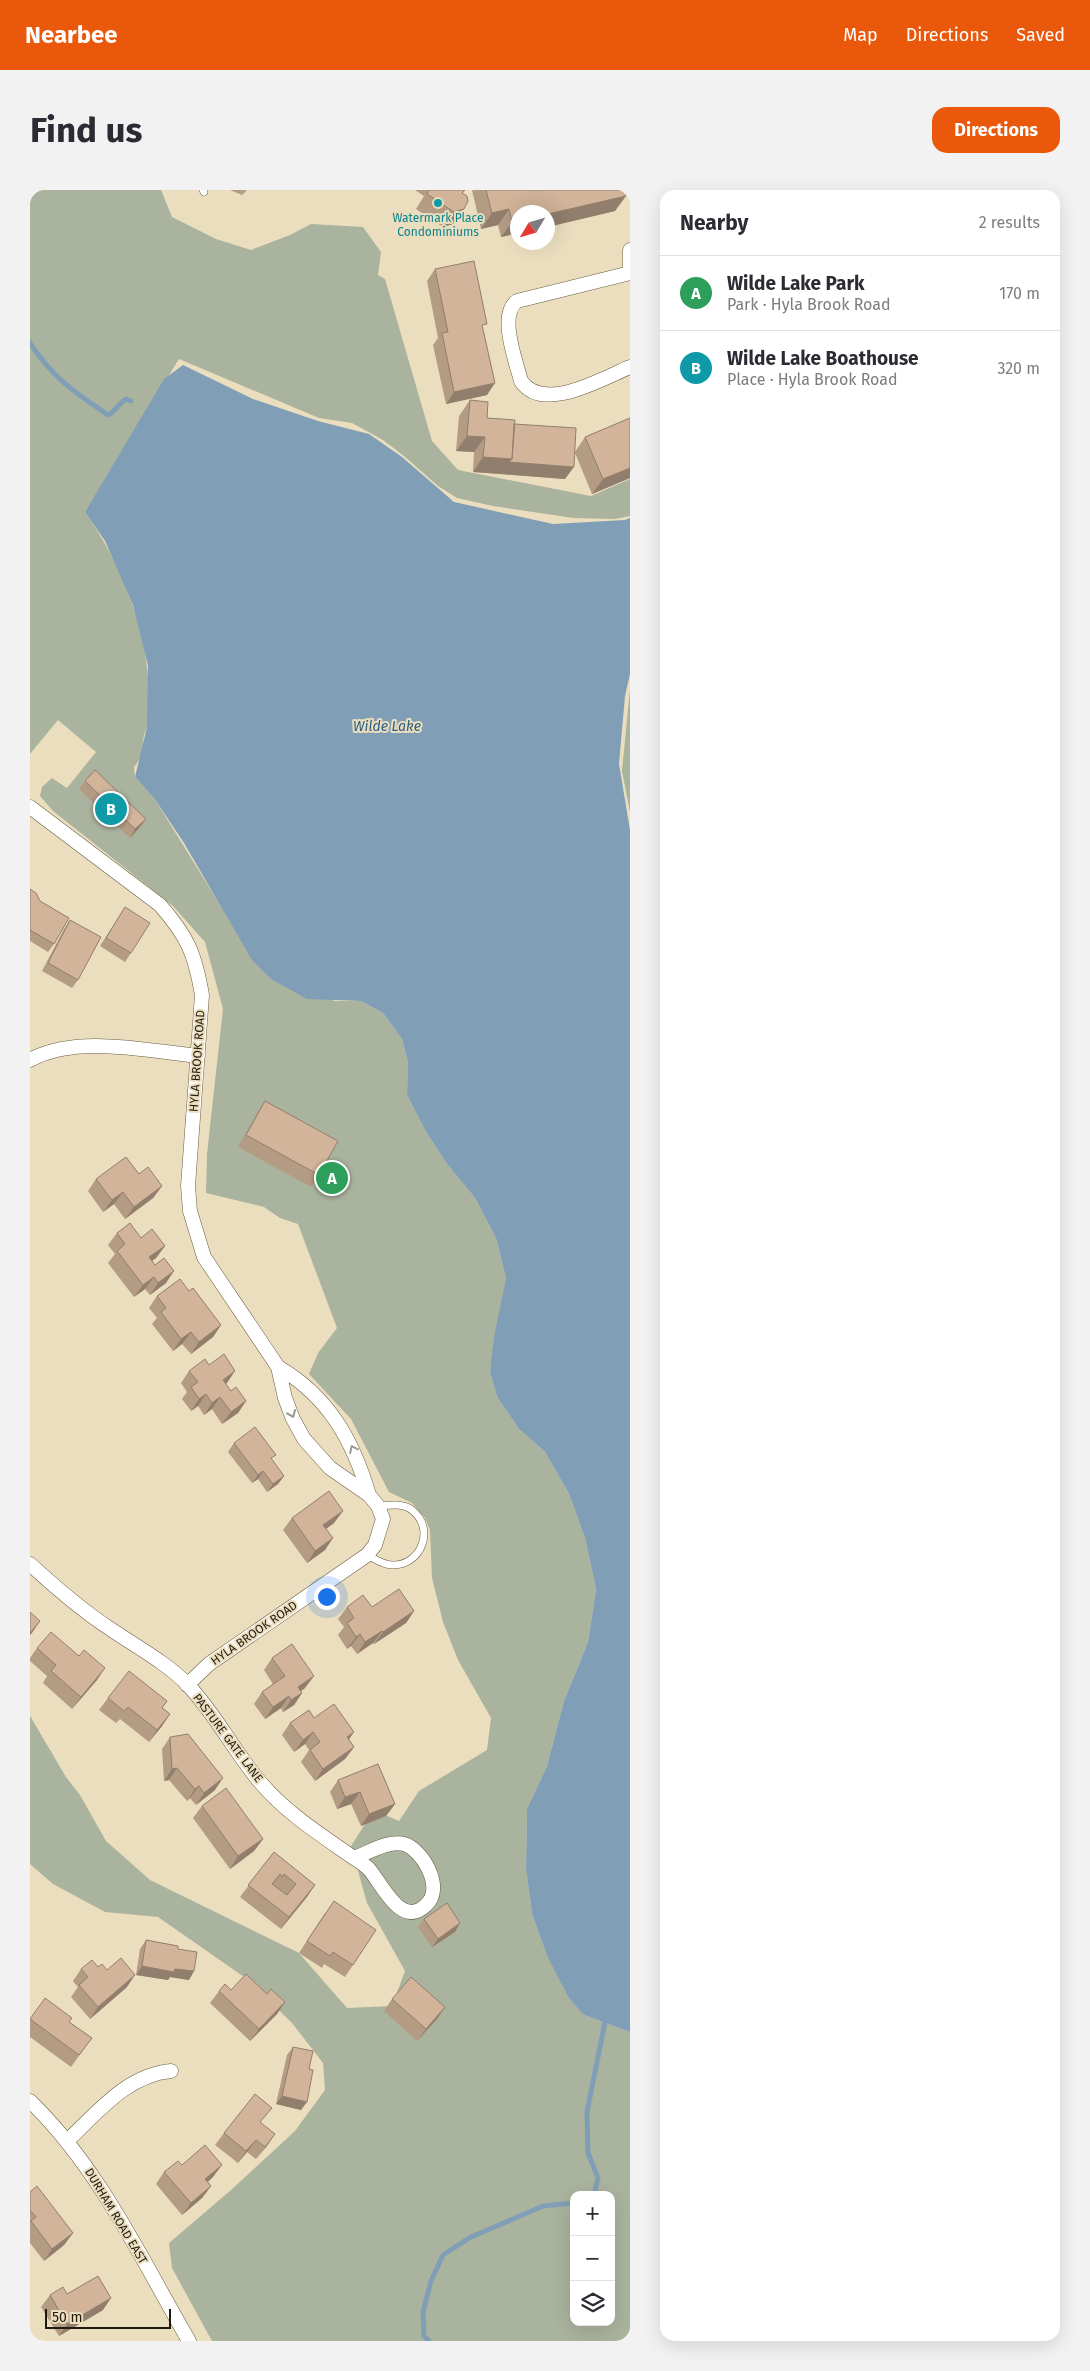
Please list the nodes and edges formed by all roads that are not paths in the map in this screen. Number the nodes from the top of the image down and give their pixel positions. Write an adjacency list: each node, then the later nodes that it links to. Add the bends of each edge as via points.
1 (630, 250): 2 (street)
2 (630, 267)
3 (630, 273): 4 (street, via 517,301 512,305 507,320 521,381 534,393 564,394)
4 (630, 367)
5 (30, 807): 6 (street, HYLA BROOK ROAD, via 160,905 177,925 190,945 202,995)
6 (198, 1056): 7 (street, via 85,1047 58,1050); 8 (street, HYLA BROOK ROAD, via 188,1186 194,1229 212,1272)
7 (30, 1060)
8 (278, 1367): 9 (street, HYLA BROOK ROAD, one-way to 8, via 354,1450 334,1416 305,1385); 9 (street, HYLA BROOK ROAD, one-way to 9, via 291,1412 304,1438 330,1468)
9 (374, 1500): 10 (street, HYLA BROOK ROAD, via 383,1519 375,1545); 10 (lane, via 411,1509 424,1530 424,1542 413,1560 403,1564 385,1564)
10 (367, 1555): 12 (street, HYLA BROOK ROAD, via 209,1664)
11 (30, 1564): 12 (street, PASTURE GATE LANE, via 62,1594 165,1665)
12 (187, 1685): 13 (street, PASTURE GATE LANE, via 261,1784 290,1811)
13 (354, 1858): 13 (street, PASTURE GATE LANE, via 368,1868 402,1910 418,1911 432,1898 431,1873 404,1844 391,1843)
14 (171, 2071): 16 (street, via 154,2073 125,2088)
15 (30, 2101): 16 (street, DURHAM ROAD EAST)
16 (68, 2140): 17 (street, DURHAM ROAD EAST, via 90,2172)
17 (186, 2340)

